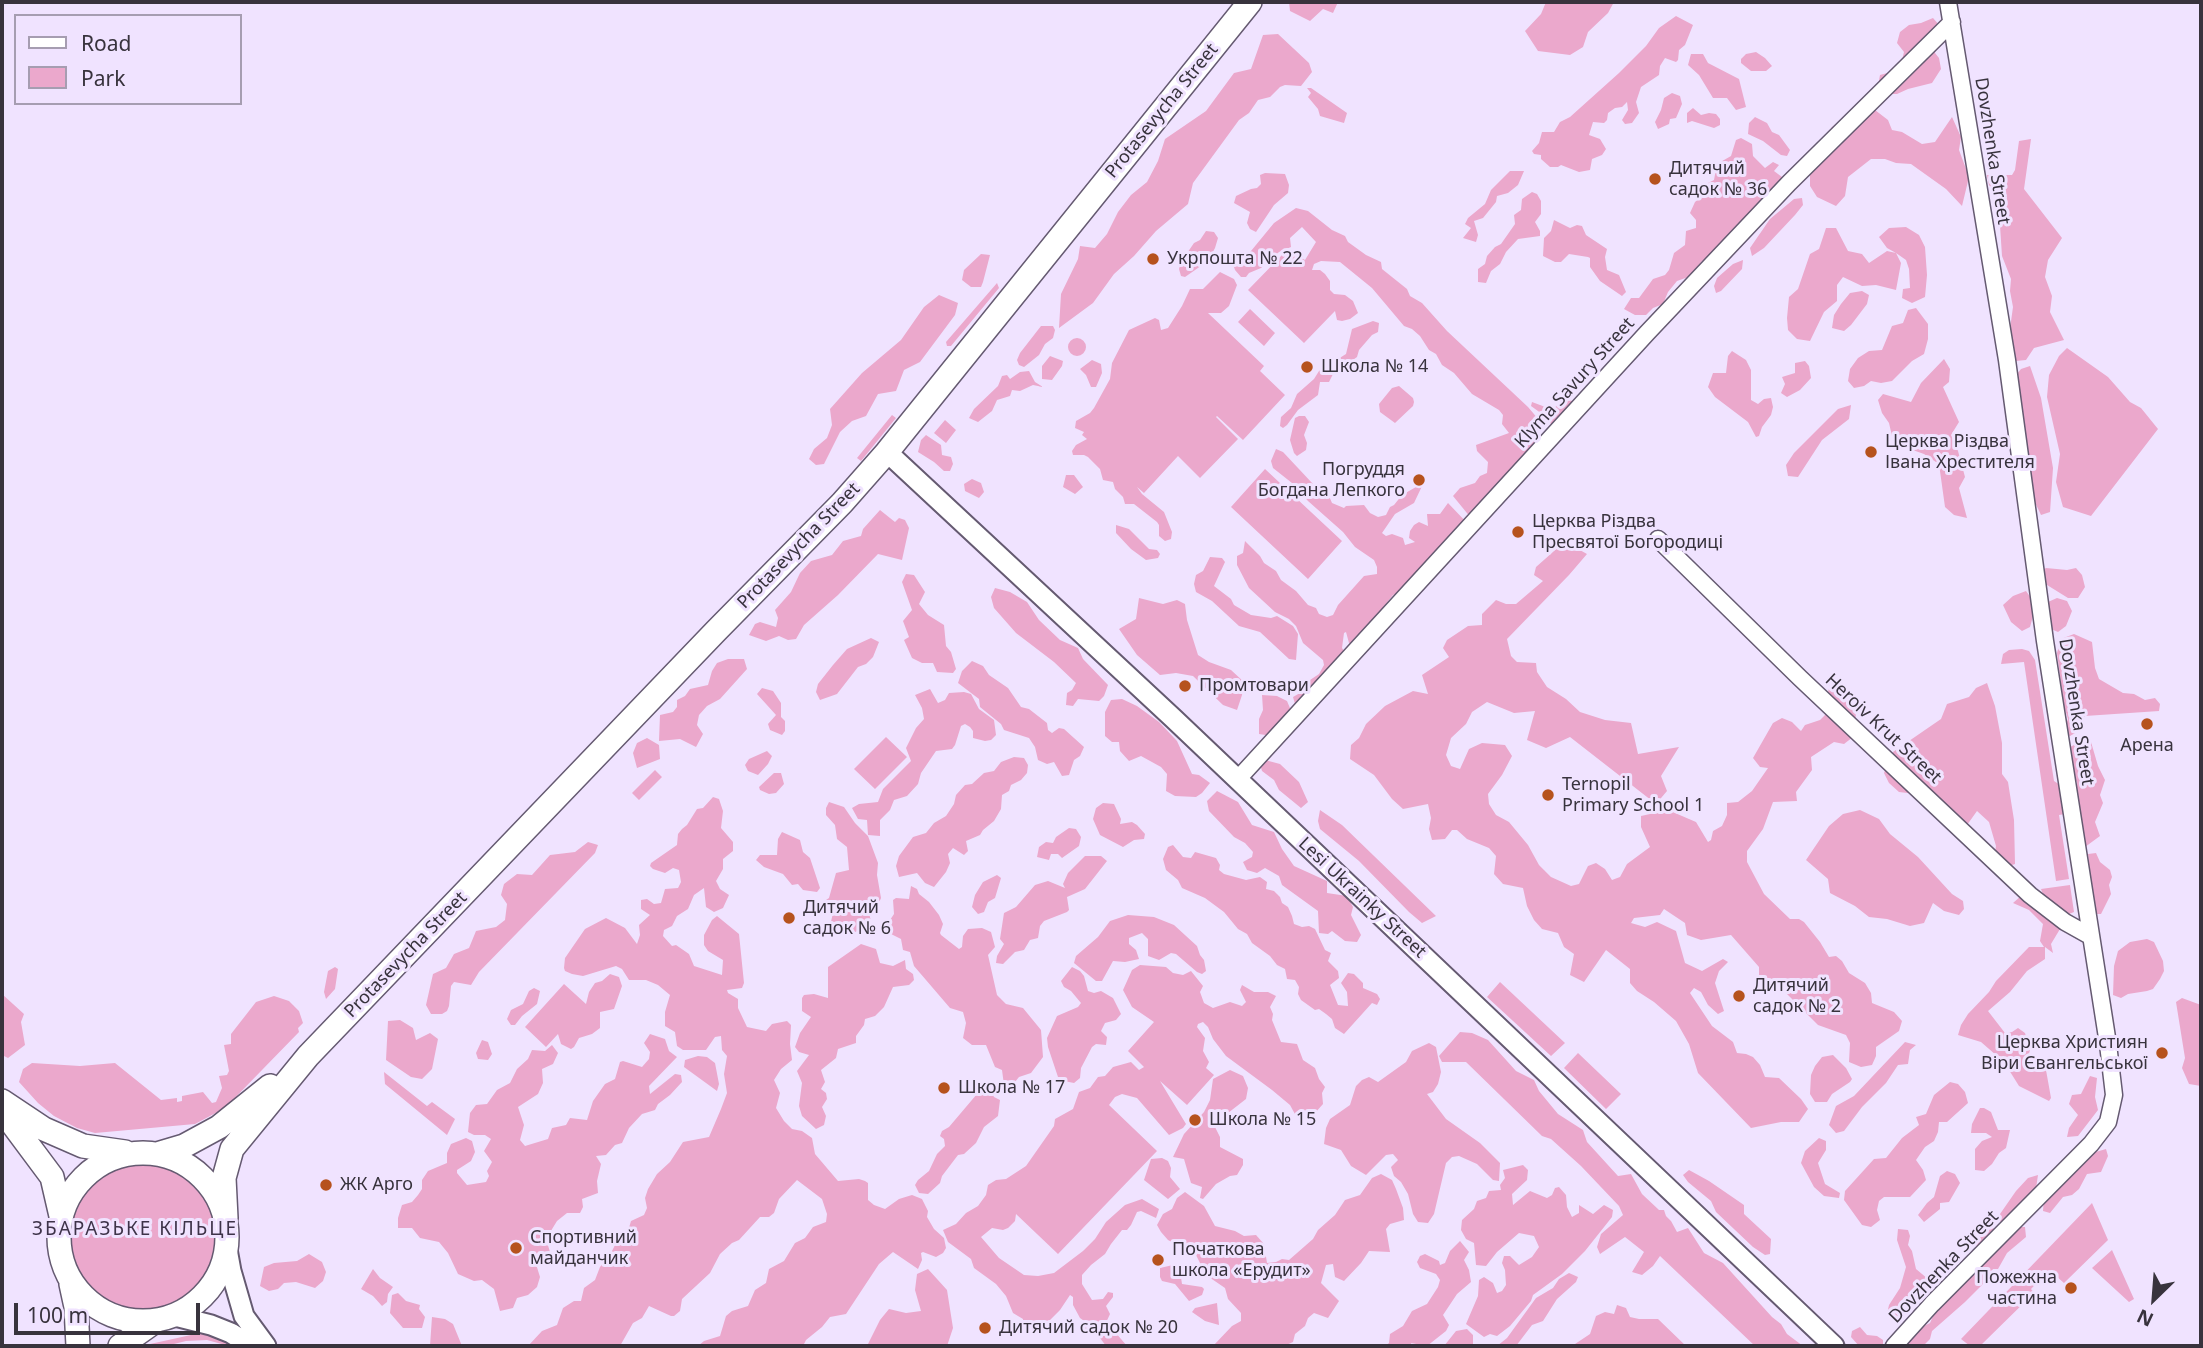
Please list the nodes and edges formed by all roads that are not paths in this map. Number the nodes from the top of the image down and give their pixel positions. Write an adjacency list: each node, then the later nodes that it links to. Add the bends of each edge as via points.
1 (1250, 2): 4 (highway, Protasevycha Street)
2 (1948, 2): 3 (street, Dovzhenka Street)
3 (1952, 22): 6 (street, Klyma Savury Street, via 1656,323); 7 (street, Dovzhenka Street, via 2007,360)
4 (887, 452): 6 (main road, Lesi Ukrainky Street); 8 (highway, Protasevycha Street)
5 (1658, 540): 7 (street, Heroiv Krut Street, via 2030,895)
6 (1237, 780): 22 (main road, Lesi Ukrainky Street)
7 (2090, 936): 23 (street, Dovzhenka Street, via 2113,1080 2108,1122)
8 (308, 1056): 12 (highway, Protasevycha Street, via 219,1127); 14 (highway, Protasevycha Street, via 232,1149 224,1178)
9 (2, 1101): 11 (highway, via 44,1129 83,1146)
10 (2, 1110): 13 (highway, via 52,1178)
11 (132, 1153): 12 (highway); 13 (highway, via 108,1160 87,1174 71,1193)
12 (157, 1154): 14 (highway, via 181,1161 201,1175 217,1195)
13 (61, 1216): 16 (highway, via 59,1249)
14 (226, 1218): 15 (highway)
15 (227, 1249): 17 (highway, via 218,1277 200,1300); 21 (main road, via 244,1316)
16 (70, 1281): 17 (highway, via 106,1313 134,1322); 18 (highway)
17 (164, 1319): 19 (highway); 20 (main road, via 221,1329)
18 (78, 1346)
19 (120, 1346)
20 (251, 1346)
21 (266, 1346)
22 (1834, 1346)
23 (1894, 1346)

